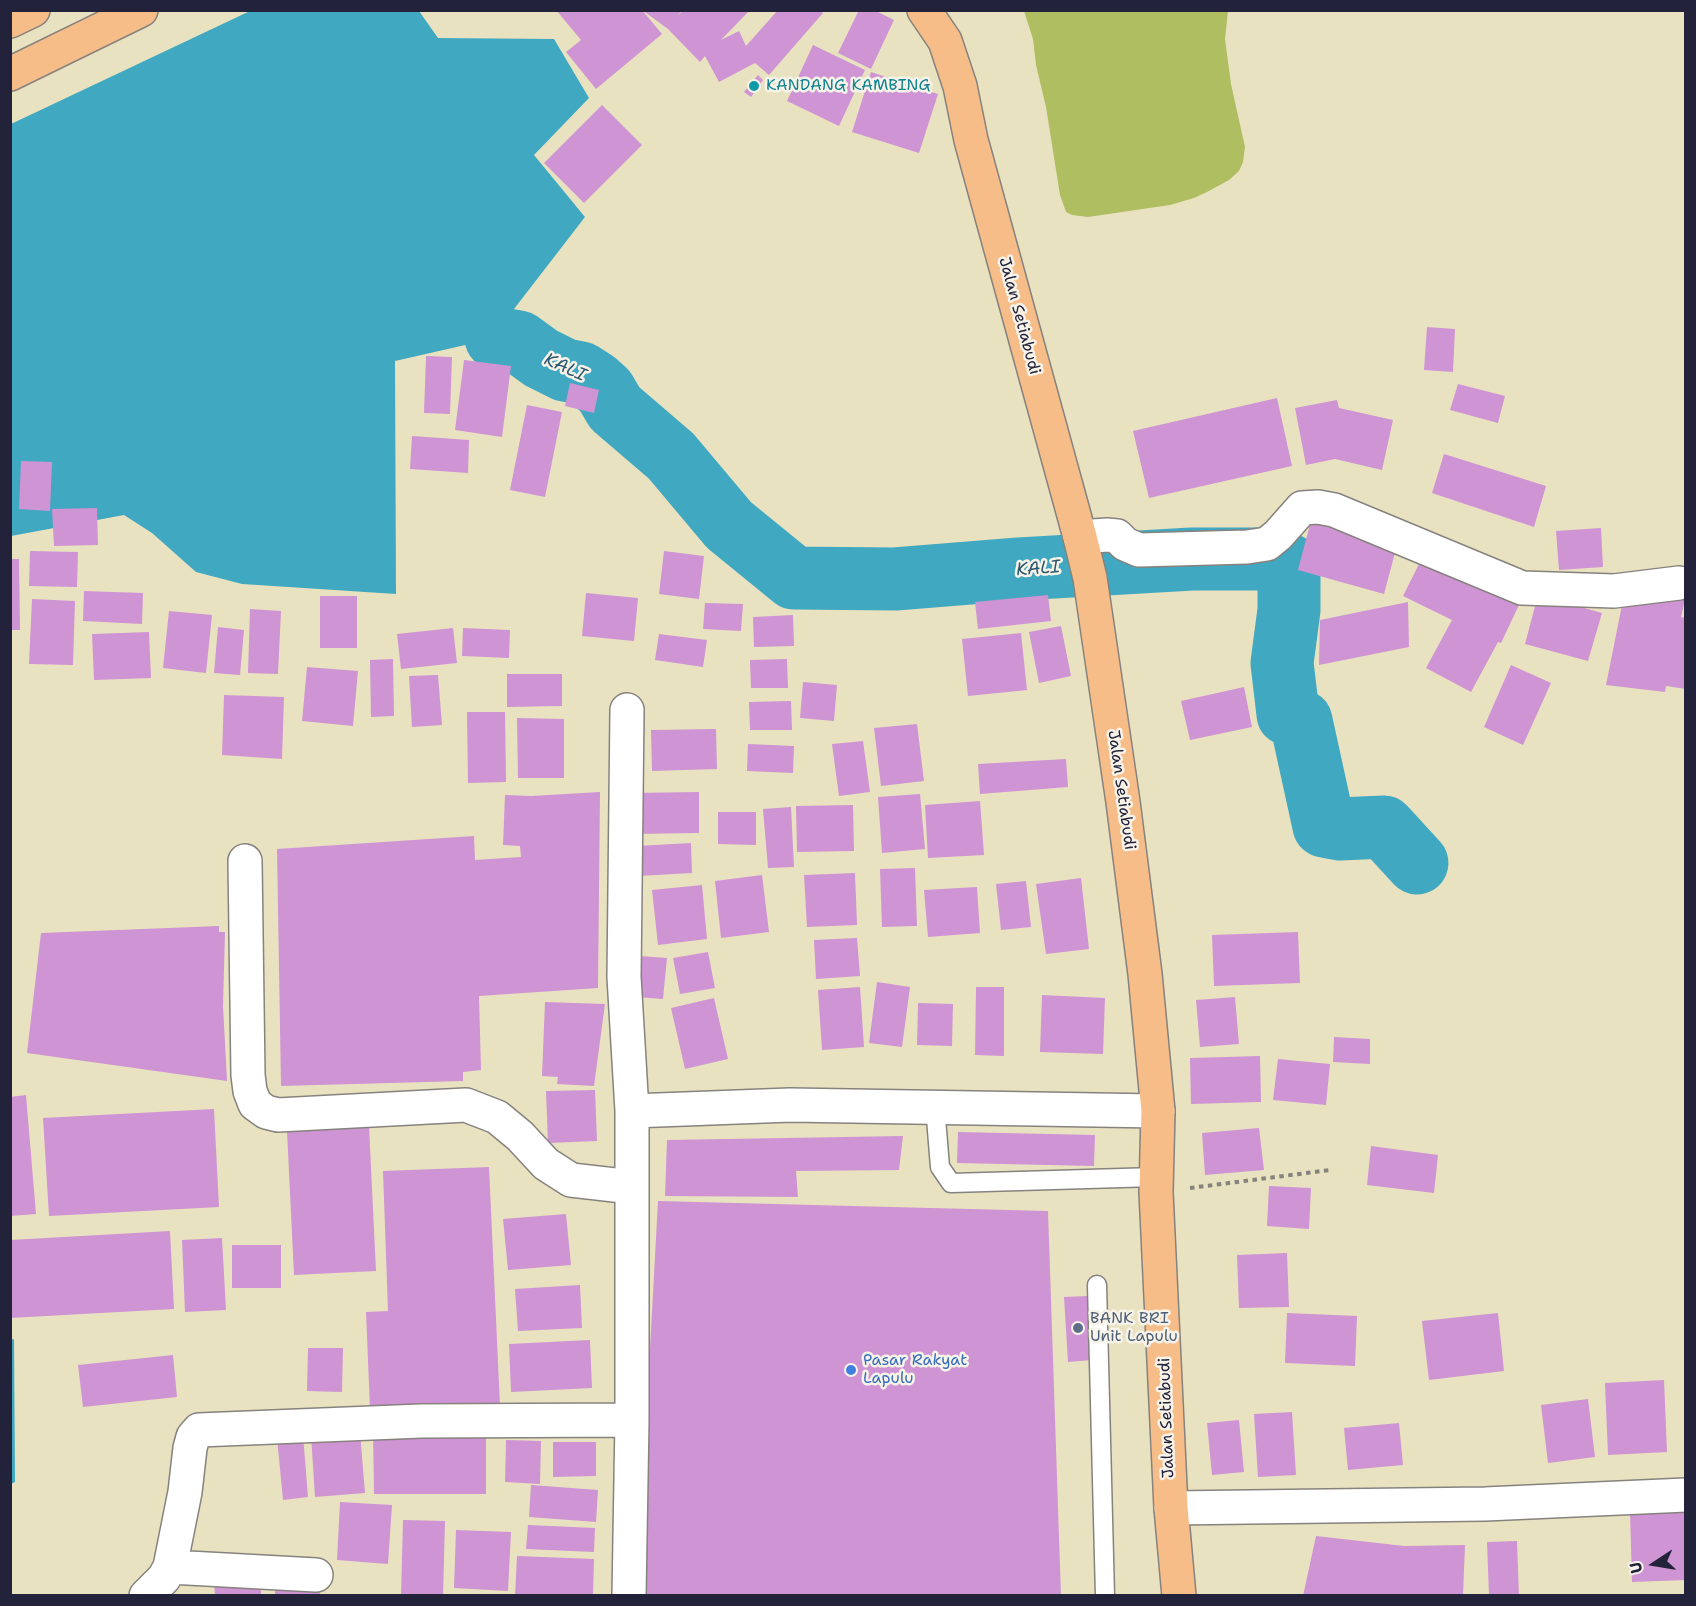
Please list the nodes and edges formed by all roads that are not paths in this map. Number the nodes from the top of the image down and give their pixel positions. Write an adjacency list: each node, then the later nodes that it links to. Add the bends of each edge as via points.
1 (33, 10): 4 (highway)
2 (141, 10): 5 (highway)
3 (924, 10): 6 (highway, Jalan Setiabudi, via 945,41 960,86 971,140)
4 (10, 21)
5 (10, 74)
6 (1084, 555): 7 (street, via 1107,535 1117,536 1139,550 1247,548 1268,544 1302,508 1318,507 1334,510 1522,588 1614,591); 12 (highway, Jalan Setiabudi, via 1123,802)
7 (1679, 583)
8 (627, 711): 11 (street, via 624,977)
9 (245, 861): 14 (street, via 248,1075 255,1104 278,1115 466,1105 497,1118 546,1164 572,1180)
10 (935, 1106): 11 (street, via 790,1105); 12 (street); 13 (lane, via 940,1167 951,1183)
11 (632, 1111): 14 (street)
12 (1158, 1111): 13 (highway, Jalan Setiabudi)
13 (1156, 1185): 18 (highway, Jalan Setiabudi)
14 (632, 1187): 16 (street)
15 (1096, 1285): 23 (lane)
16 (632, 1420): 19 (street, via 421,1421 199,1430 190,1448); 22 (street)
17 (1686, 1495): 18 (street, via 1485,1504)
18 (1171, 1508): 24 (highway, Jalan Setiabudi)
19 (170, 1567): 20 (street); 21 (street)
20 (316, 1575)
21 (146, 1596)
22 (629, 1596)
23 (1105, 1596)
24 (1179, 1596)

